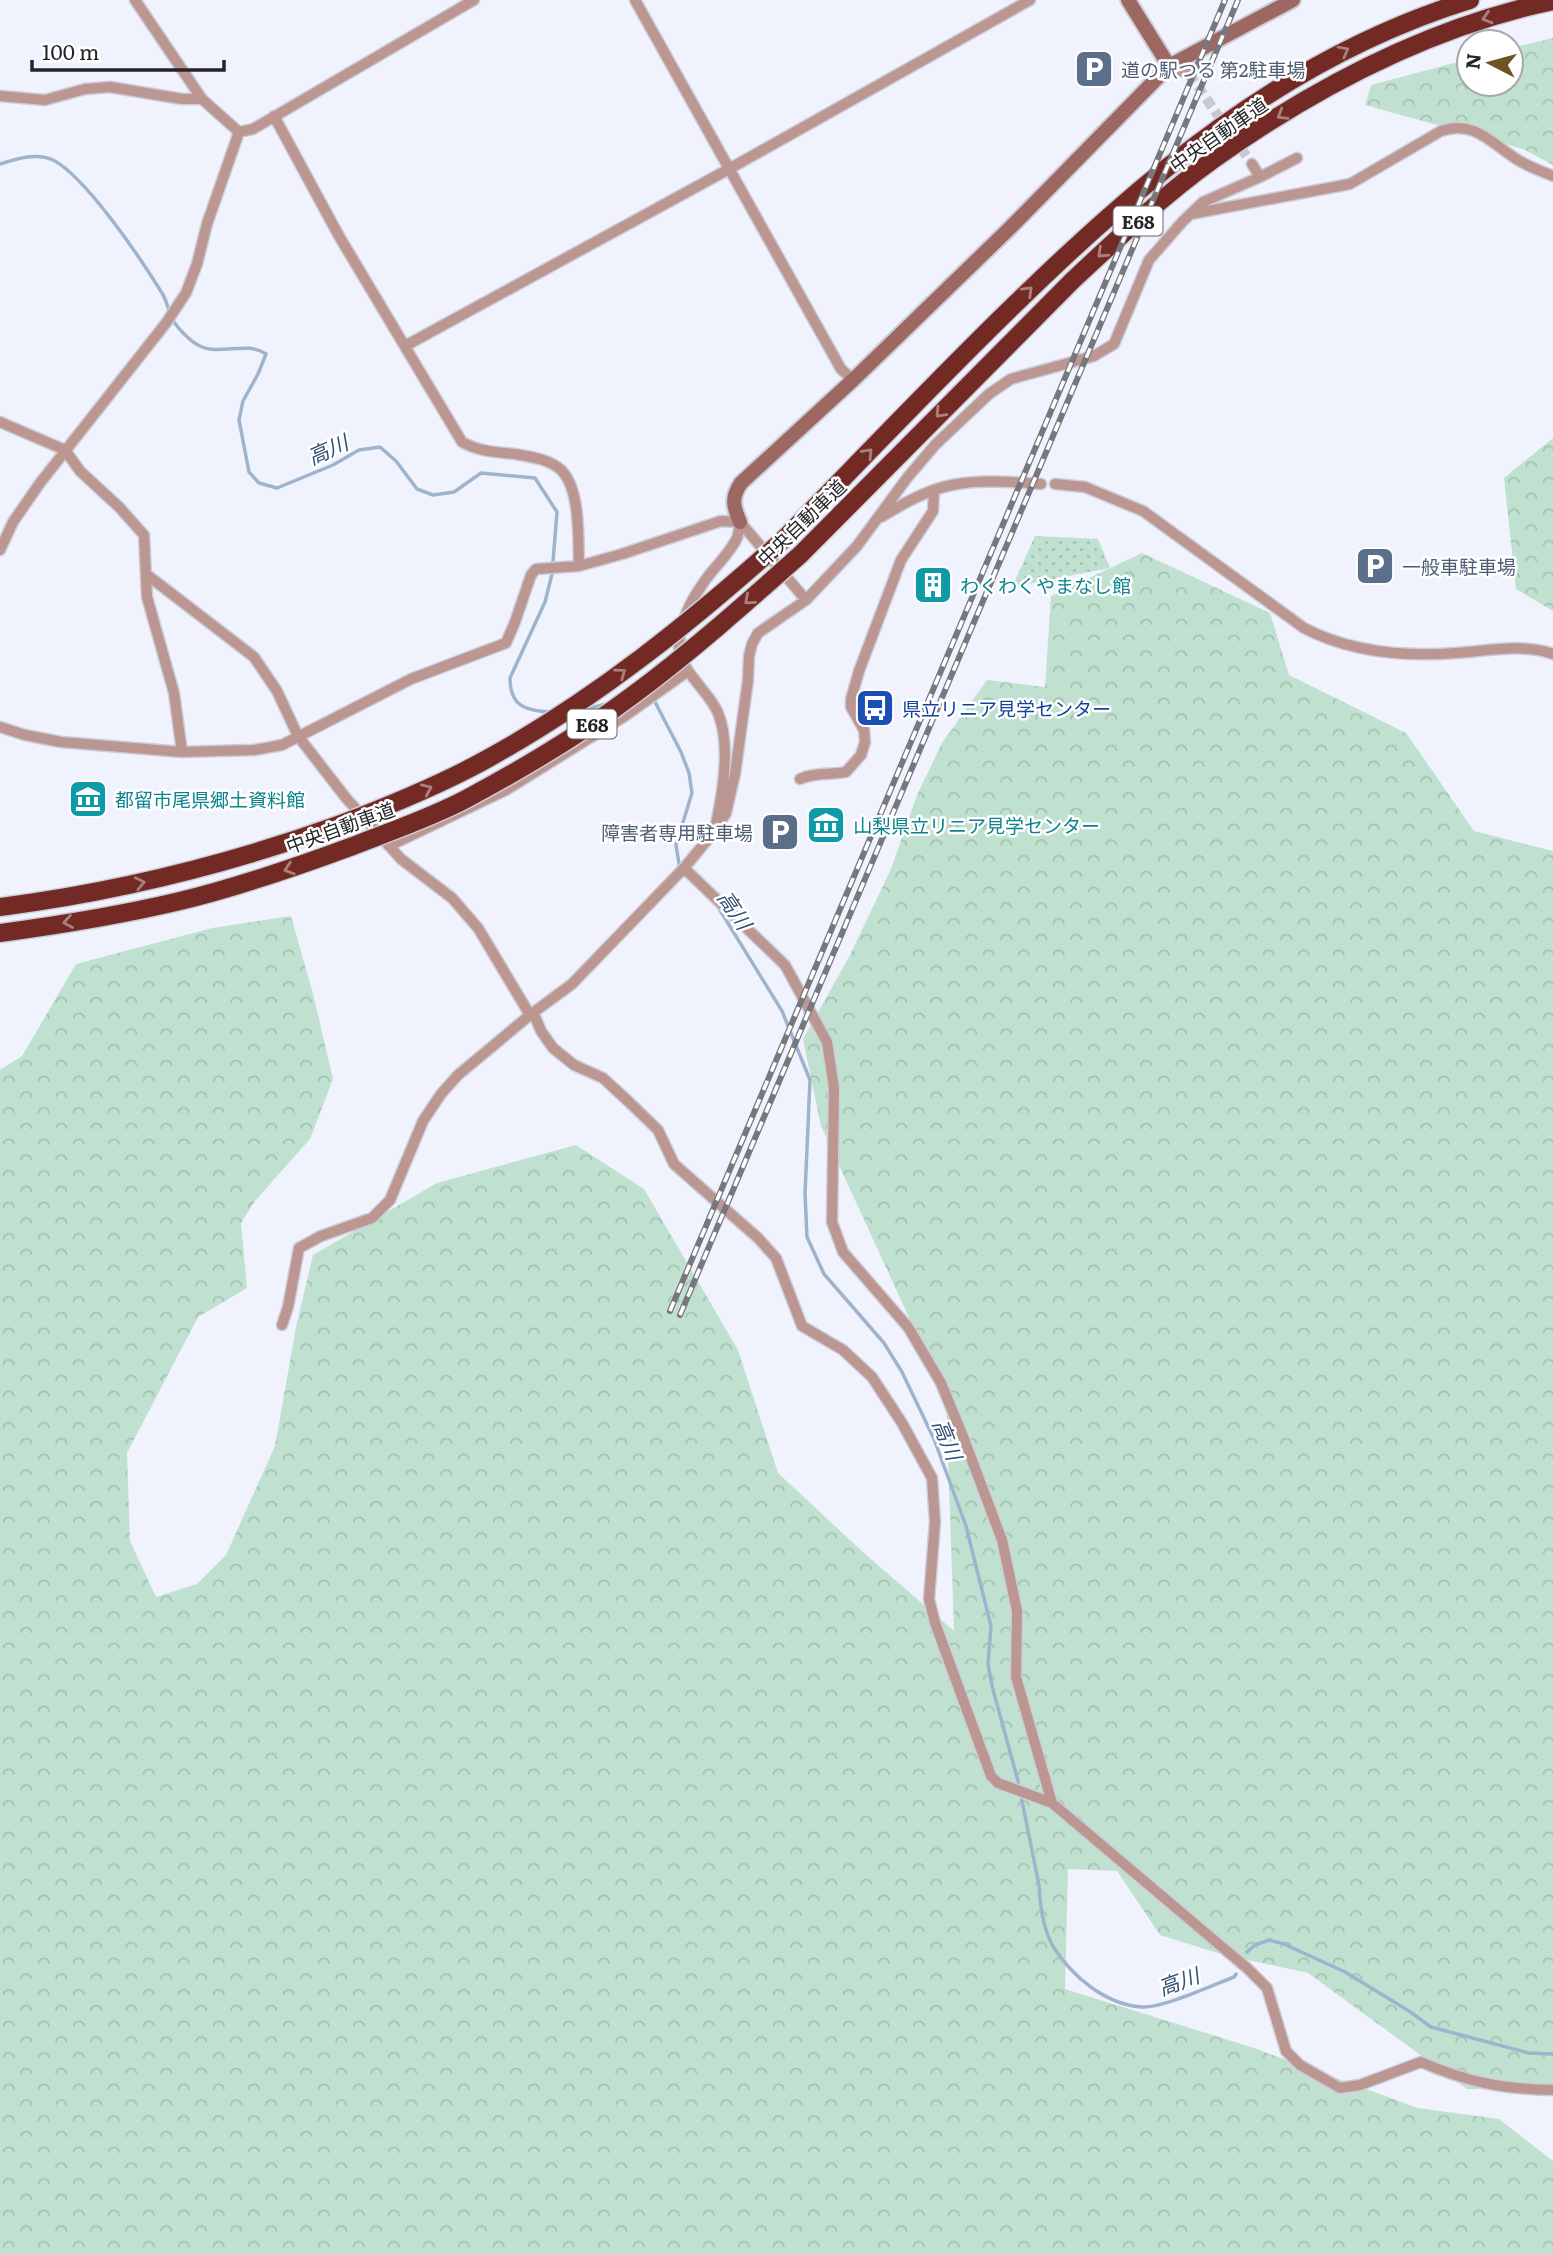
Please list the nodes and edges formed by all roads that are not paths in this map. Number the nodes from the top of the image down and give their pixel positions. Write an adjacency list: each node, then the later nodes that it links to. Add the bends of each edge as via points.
1 (135, 0): 12 (street)
2 (474, 0): 13 (street)
3 (635, 0): 17 (street)
4 (1030, 0): 17 (street)
5 (1128, 0): 9 (street)
6 (1293, 0): 9 (street)
7 (1469, 0): 43 (highway, 中央自動車道 / E68, one-way to 7, bridge, via 57,900 241,858 436,785 543,726 616,677 731,587 1062,258 1160,172 1295,78 1374,36)
8 (1553, 1): 44 (highway, 中央自動車道 / E68, one-way to 44, bridge, via 1474,22 1375,62 1214,160 1073,280 800,555 744,605 634,695 514,773 463,800 353,846 265,877 179,901)
9 (1169, 66): 10 (street); 22 (street)
10 (1189, 74)
11 (0, 96): 12 (street, via 45,100 85,89 110,88)
12 (202, 99): 14 (street)
13 (274, 116): 14 (street); 21 (street)
14 (239, 132): 24 (street, via 187,293)
15 (1297, 158): 19 (street)
16 (1252, 164): 19 (street)
17 (729, 169): 21 (street); 22 (street, via 841,369)
18 (1553, 176): 20 (street, via 1481,134 1454,126 1350,184)
19 (1260, 177): 20 (street, via 1203,202)
20 (1190, 215): 28 (street, via 1149,260 1114,344 1094,356 1011,379 989,394 935,445)
21 (405, 346): 31 (street, via 462,442 487,452 550,462 563,472 576,509)
22 (853, 380): 29 (street, via 741,483 733,507)
23 (0, 422): 24 (street)
24 (65, 450): 30 (street, via 13,522); 32 (street, via 144,535)
25 (1041, 484): 27 (street, via 1008,481 951,485)
26 (1055, 484): 34 (street, via 1085,487 1143,512 1323,638 1372,651 1413,654 1523,649)
27 (934, 491): 28 (street); 39 (street, via 933,511 901,560 851,699 865,742 860,755 846,772 809,774)
28 (877, 519): 33 (street)
29 (740, 522): 31 (street, via 721,521); 33 (street); 35 (street, via 737,537 689,608 679,648)
30 (0, 550)
31 (575, 566): 37 (street, via 536,569 506,643 411,679)
32 (146, 574): 37 (street, via 254,657 277,691); 38 (street, via 147,597 174,693)
33 (806, 600): 40 (street, via 758,633 752,644 735,774 726,813)
34 (1553, 654)
35 (688, 671): 40 (street, via 718,712 723,732 722,796); 41 (street, via 506,790)
36 (0, 727): 38 (street, via 61,743)
37 (298, 736): 38 (street, via 282,745 254,750); 41 (street)
38 (183, 752)
39 (800, 779)
40 (714, 832): 42 (street)
41 (389, 846): 45 (street, via 453,898)
42 (684, 869): 45 (street, via 572,984); 47 (street, via 785,965 827,1042 834,1088 832,1222 843,1252 908,1327 941,1383 964,1438 1002,1540 1017,1611 1016,1677)
43 (0, 907)
44 (0, 933)
45 (532, 1014): 46 (street, via 441,1094 423,1121 390,1200 372,1218 299,1248); 47 (street, via 553,1048 574,1065 603,1078 629,1102 658,1130 674,1164 776,1258 802,1326 843,1350 880,1388 932,1478 935,1522 929,1599 991,1776 998,1783)
46 (282, 1325)
47 (1052, 1803): 48 (street, via 1268,1988 1286,2051 1320,2077 1340,2088 1421,2062 1488,2085)
48 (1553, 2090)

